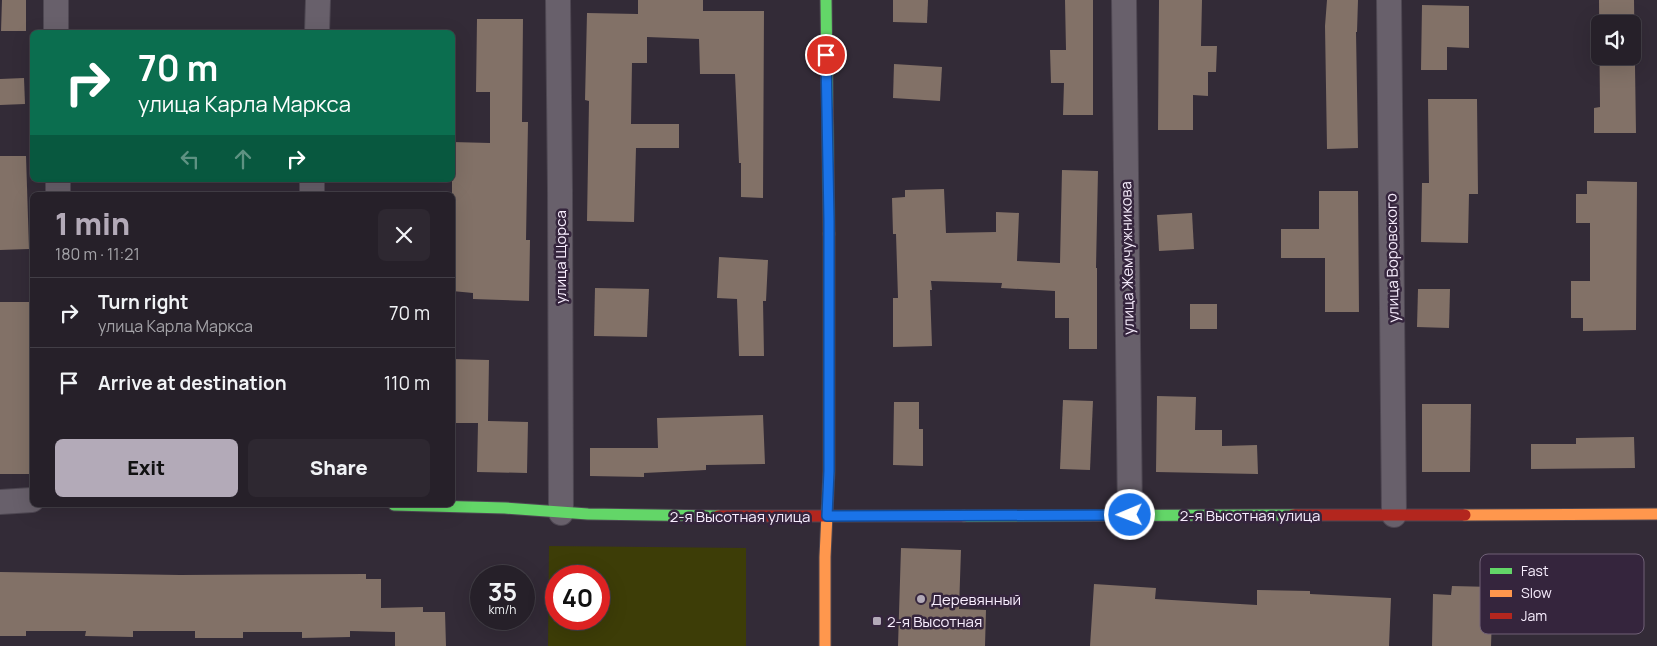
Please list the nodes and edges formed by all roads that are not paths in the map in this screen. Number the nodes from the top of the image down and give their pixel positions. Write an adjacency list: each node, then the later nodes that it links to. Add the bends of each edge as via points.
1 (56, 0): 7 (street)
2 (318, 0): 8 (street)
3 (558, 0): 12 (street, улица Щорса)
4 (826, 0): 16 (street, via 829,221)
5 (1124, 0): 14 (street, улица Жемчужникова)
6 (1389, 0): 15 (street, улица Воровского)
7 (56, 30)
8 (317, 30)
9 (30, 500): 10 (street)
10 (0, 502)
11 (455, 507): 12 (street, 2-я Высотная улица)
12 (560, 513): 16 (street, 2-я Высотная улица, via 759,518)
13 (1657, 514): 15 (street, 2-я Высотная улица)
14 (1130, 515): 15 (street, 2-я Высотная улица); 16 (street, 2-я Высотная улица)
15 (1394, 515)
16 (827, 516): 17 (street)
17 (825, 646)

